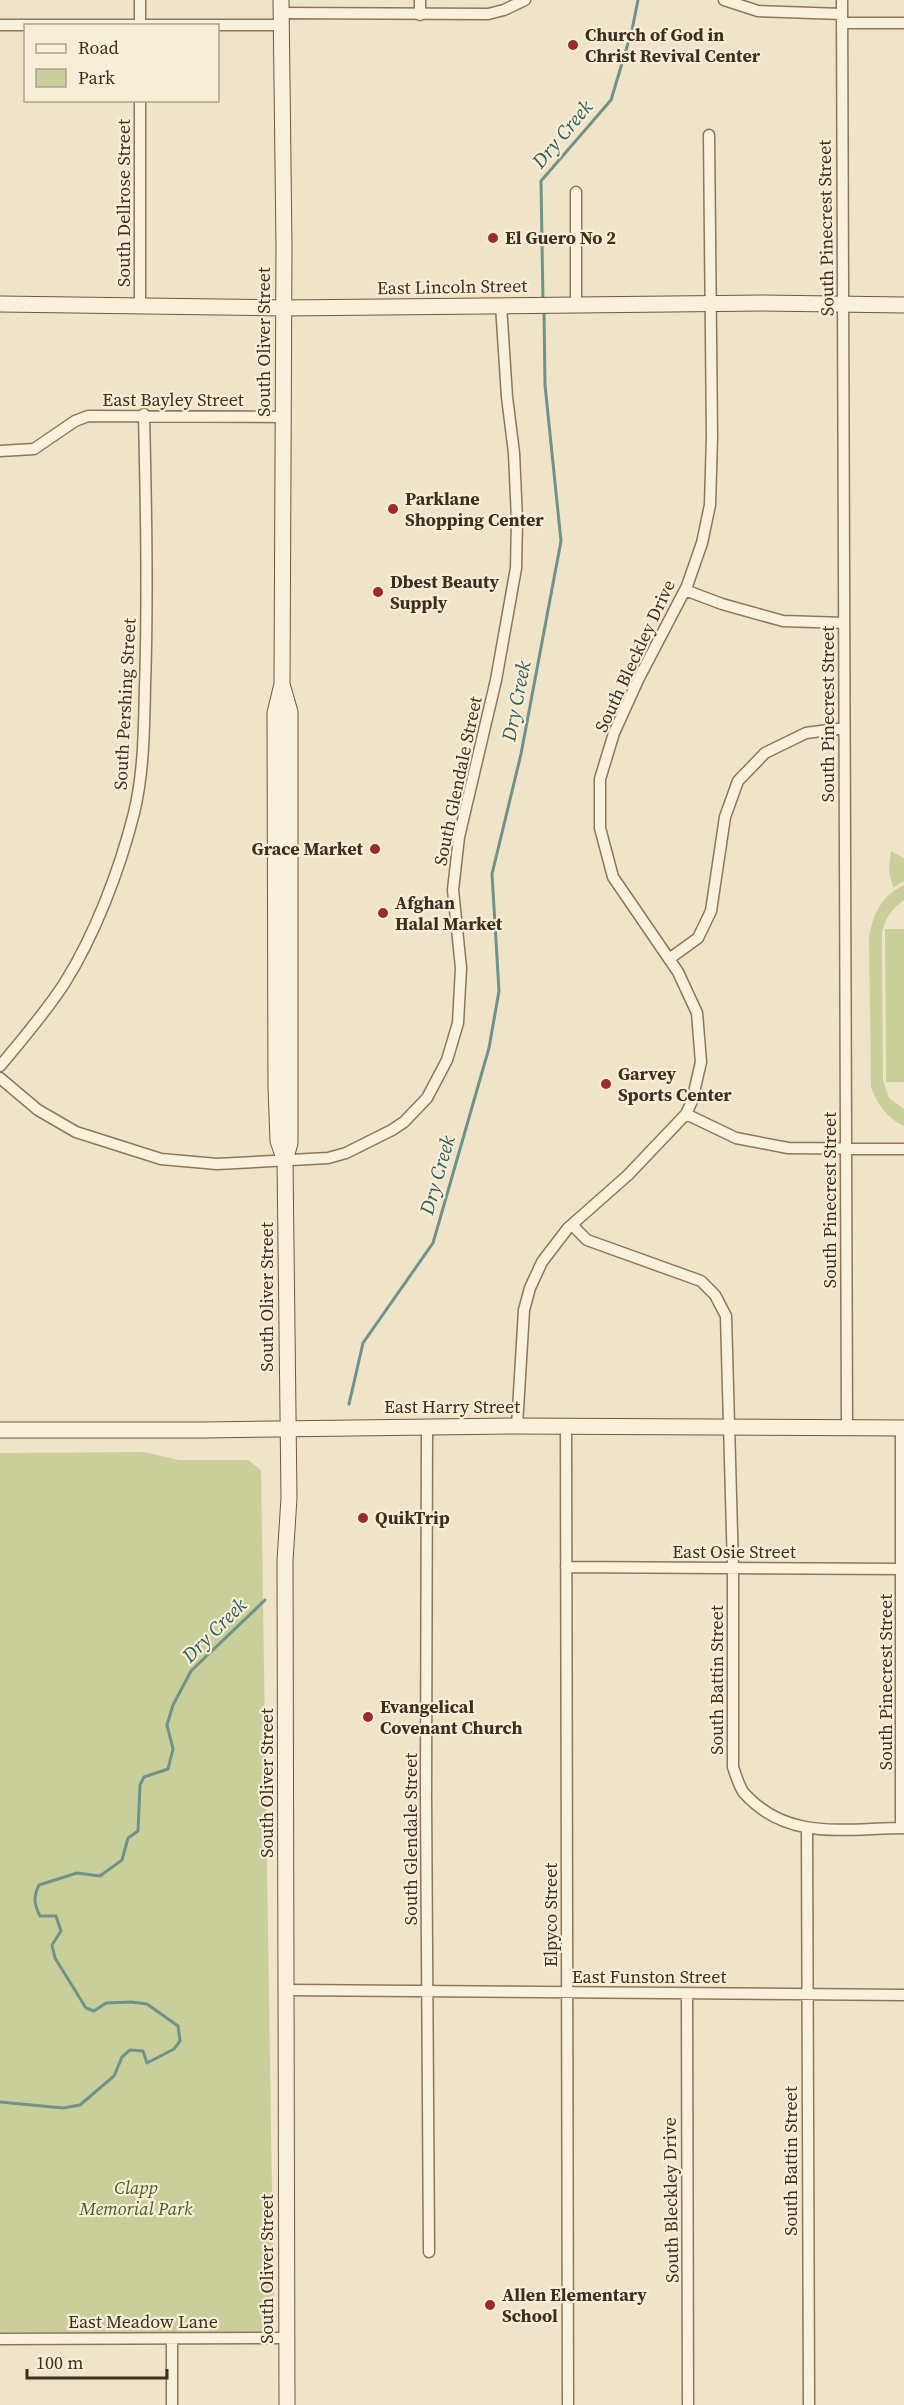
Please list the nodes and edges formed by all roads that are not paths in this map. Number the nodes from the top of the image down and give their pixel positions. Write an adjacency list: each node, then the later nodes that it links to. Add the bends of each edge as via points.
1 (140, 0): 10 (street)
2 (420, 0): 7 (street)
3 (525, 0): 7 (street, via 488,14)
4 (724, 0): 8 (street, via 758,11)
5 (842, 0): 8 (street, South Pinecrest Street)
6 (281, 13): 7 (street); 11 (street); 24 (main road, South Oliver Street)
7 (420, 15)
8 (842, 18): 9 (street); 20 (street, South Pinecrest Street)
9 (904, 22)
10 (140, 24)
11 (152, 24)
12 (0, 25): 13 (street)
13 (24, 25)
14 (140, 102): 23 (street, South Dellrose Street)
15 (709, 135): 19 (street, South Bleckley Drive)
16 (576, 192): 18 (street)
17 (0, 304): 23 (main road, East Lincoln Street)
18 (576, 304): 19 (main road, East Lincoln Street); 21 (main road, East Lincoln Street)
19 (711, 304): 20 (main road, East Lincoln Street); 28 (street, South Bleckley Drive, via 710,505 702,543)
20 (844, 304): 22 (main road, East Lincoln Street); 29 (street, South Pinecrest Street)
21 (501, 305): 24 (main road, East Lincoln Street); 37 (street, South Glendale Street, via 514,453 516,568 496,680 459,837 453,890 461,968 458,1023 436,1083 404,1122 346,1153)
22 (904, 305)
23 (140, 306): 24 (main road, East Lincoln Street)
24 (284, 308): 26 (main road, South Oliver Street)
25 (144, 414): 26 (street, East Bayley Street); 27 (street, East Bayley Street, via 88,416 34,449); 32 (street, South Pershing Street, via 148,620 143,746 135,811 96,923 75,963 52,1001)
26 (283, 417): 37 (main road, South Oliver Street, via 282,684 275,713 276,1087 278,1141)
27 (0, 451)
28 (685, 590): 29 (street, via 783,621); 31 (street, South Bleckley Drive, via 626,706 600,779 600,828 613,877)
29 (844, 623): 30 (street, South Pinecrest Street)
30 (844, 728): 31 (street, via 806,733 765,753 738,781 724,817 711,911 698,938); 35 (street, South Pinecrest Street)
31 (669, 959): 34 (street, South Bleckley Drive, via 697,1013 700,1062)
32 (0, 1066)
33 (0, 1078): 37 (street, South Glendale Street, via 38,1110 76,1132 151,1156 217,1164)
34 (686, 1114): 35 (street, via 736,1138 788,1148); 38 (street, South Bleckley Drive, via 628,1175)
35 (846, 1148): 36 (street); 44 (street, South Pinecrest Street)
36 (904, 1149)
37 (285, 1161): 42 (main road, South Oliver Street)
38 (572, 1225): 40 (street, South Bleckley Drive, via 542,1262 530,1288 524,1310); 43 (street, South Battin Street, via 587,1240 701,1281 715,1295 726,1316)
39 (427, 1426): 40 (main road, East Harry Street); 42 (main road, East Harry Street); 53 (street, South Glendale Street)
40 (517, 1426): 41 (main road, East Harry Street)
41 (566, 1426): 43 (main road, East Harry Street); 47 (street, Elpyco Street)
42 (288, 1428): 46 (main road, East Harry Street); 52 (main road, South Oliver Street)
43 (728, 1428): 44 (main road, East Harry Street); 48 (street, South Battin Street)
44 (847, 1428): 45 (main road, East Harry Street)
45 (902, 1428): 49 (street, South Pinecrest Street)
46 (0, 1430)
47 (566, 1568): 48 (street, East Osie Street); 54 (street, Elpyco Street)
48 (733, 1568): 49 (street, East Osie Street); 50 (street, South Battin Street, via 733,1767 743,1791 766,1811 791,1825)
49 (902, 1569): 51 (street, South Pinecrest Street)
50 (807, 1828): 51 (street); 56 (street, South Battin Street)
51 (903, 1828)
52 (286, 1990): 53 (street, East Funston Street); 59 (main road, South Oliver Street)
53 (428, 1992): 54 (street, East Funston Street); 58 (street, South Glendale Street)
54 (567, 1993): 55 (street, East Funston Street); 64 (street, Elpyco Street)
55 (687, 1994): 56 (street, East Funston Street); 65 (street, South Bleckley Drive)
56 (807, 1995): 57 (street, East Funston Street); 66 (street, South Battin Street)
57 (904, 1995)
58 (429, 2252)
59 (286, 2338): 61 (street, East Meadow Lane); 63 (main road, South Oliver Street)
60 (0, 2339): 61 (street, East Meadow Lane)
61 (172, 2339): 62 (street)
62 (172, 2405)
63 (287, 2405)
64 (568, 2405)
65 (688, 2405)
66 (808, 2405)

